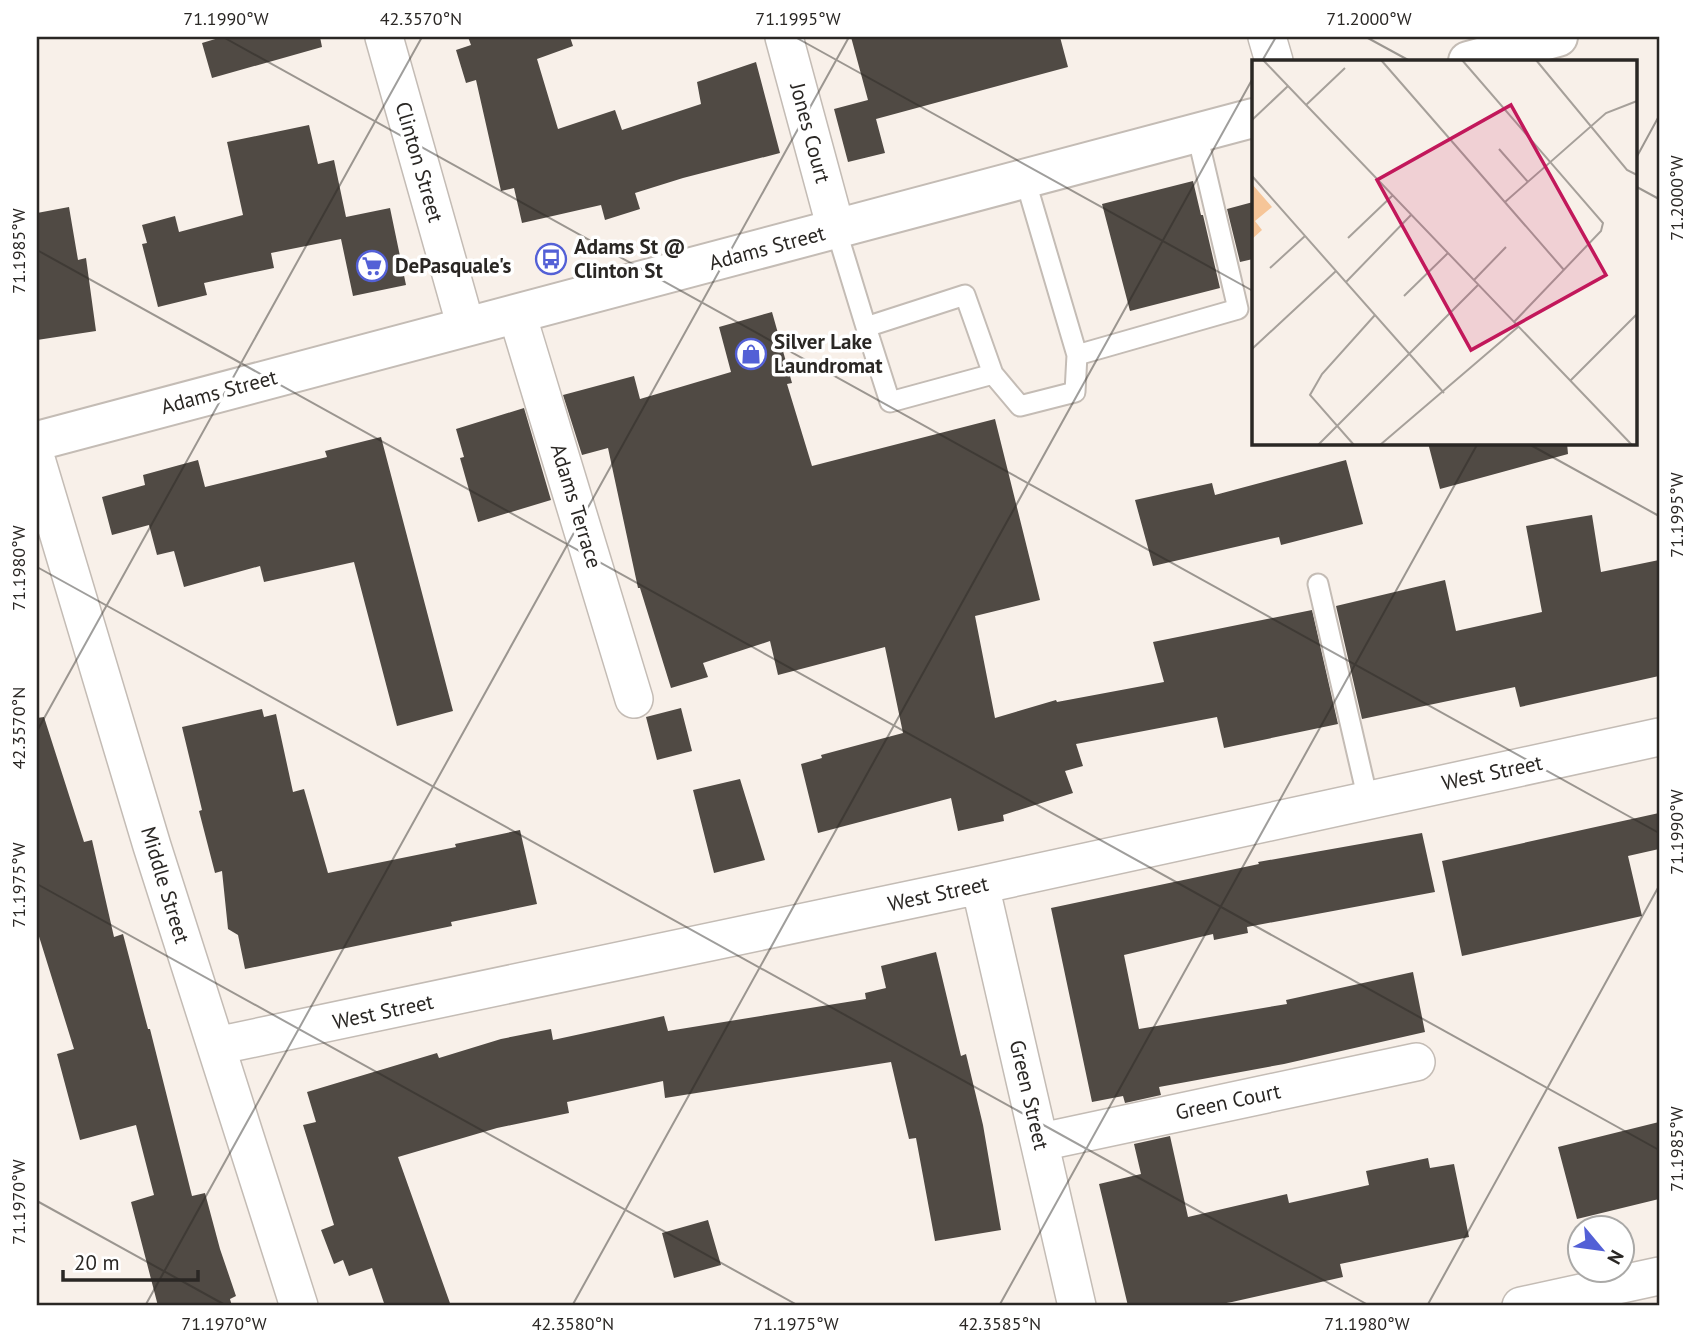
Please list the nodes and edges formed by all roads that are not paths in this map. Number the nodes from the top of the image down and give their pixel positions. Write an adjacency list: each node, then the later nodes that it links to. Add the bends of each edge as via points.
1 (384, 37): 13 (street, Clinton Street)
2 (784, 37): 11 (street, Jones Court)
3 (1267, 37): 6 (street)
4 (1558, 37): 5 (street)
5 (1508, 43): 7 (street)
6 (1274, 60)
7 (1470, 60)
8 (1252, 118): 9 (street, Adams Street)
9 (1197, 134): 10 (street, Adams Street); 15 (lane, via 1238,309)
10 (1025, 179): 11 (street, Adams Street); 15 (lane)
11 (836, 229): 12 (street, Adams Street); 14 (lane)
12 (517, 314): 13 (street, Adams Street); 20 (street, Adams Terrace)
13 (466, 327): 17 (street, Adams Street)
14 (866, 327): 16 (lane, via 890,402); 16 (lane, via 964,295)
15 (1077, 355): 16 (lane, via 1075,392 1020,406)
16 (993, 374)
17 (37, 442)
18 (37, 461): 24 (street, Middle Street)
19 (1318, 584): 22 (lane)
20 (634, 699)
21 (1659, 737): 22 (street, West Street)
22 (1368, 800): 23 (street, West Street)
23 (980, 885): 24 (street, West Street); 26 (street, Green Street)
24 (216, 1046): 28 (street, Middle Street)
25 (1416, 1062): 26 (street, Green Court)
26 (1041, 1142): 29 (street, Green Street)
27 (1659, 1276): 30 (street)
28 (299, 1306)
29 (1077, 1306)
30 (1521, 1306)

